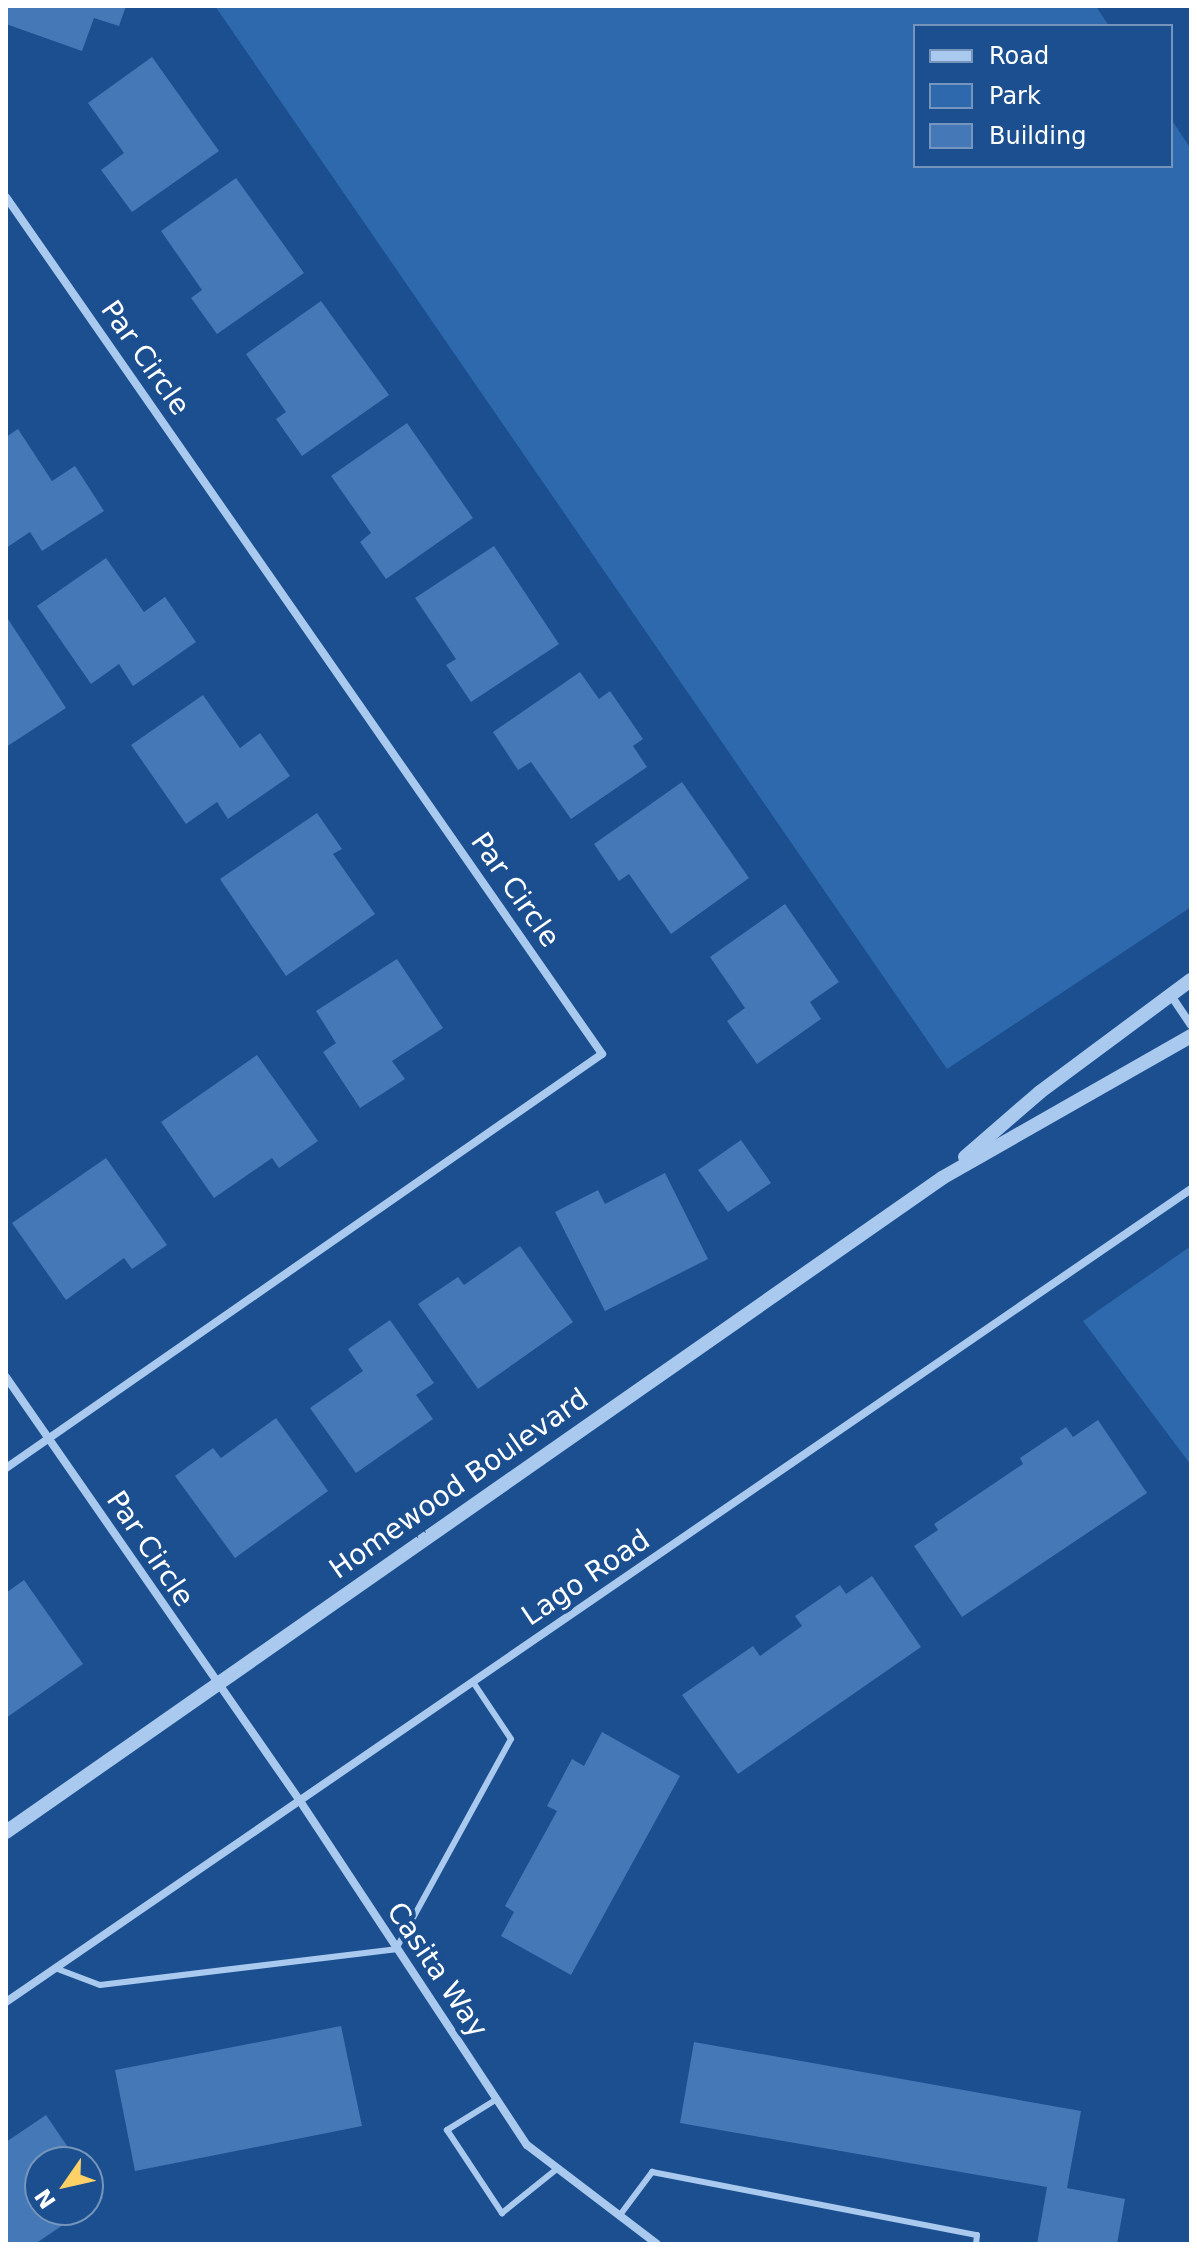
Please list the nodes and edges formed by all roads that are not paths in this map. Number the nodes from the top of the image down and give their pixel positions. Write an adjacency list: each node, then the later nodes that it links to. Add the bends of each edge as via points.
1 (6, 197): 9 (street, Par Circle, via 602,1054)
2 (1191, 980): 3 (street, Homewood Boulevard)
3 (1170, 994): 4 (street); 6 (street, Homewood Boulevard, via 1040,1092)
4 (1191, 1025)
5 (1191, 1036): 6 (street, Homewood Boulevard)
6 (942, 1178): 12 (street, Homewood Boulevard)
7 (1191, 1189): 11 (street, Lago Road)
8 (6, 1377): 9 (street, Par Circle)
9 (49, 1439): 10 (street); 12 (street, Par Circle)
10 (6, 1468)
11 (473, 1682): 13 (street, Lago Road); 15 (lane, via 511,1739)
12 (216, 1685): 13 (street, Casita Way); 14 (street, Homewood Boulevard)
13 (300, 1801): 15 (street, Casita Way); 16 (street, Lago Road)
14 (6, 1832)
15 (396, 1949): 16 (lane, via 100,1985); 18 (street, Casita Way)
16 (55, 1968): 17 (street, Lago Road)
17 (6, 2002)
18 (497, 2099): 19 (street, Casita Way, via 527,2145); 19 (lane, via 447,2130 502,2213)
19 (558, 2168): 20 (street, Casita Way)
20 (620, 2215): 21 (street, Casita Way); 22 (lane, via 652,2172 977,2235)
21 (657, 2244)
22 (976, 2244)

